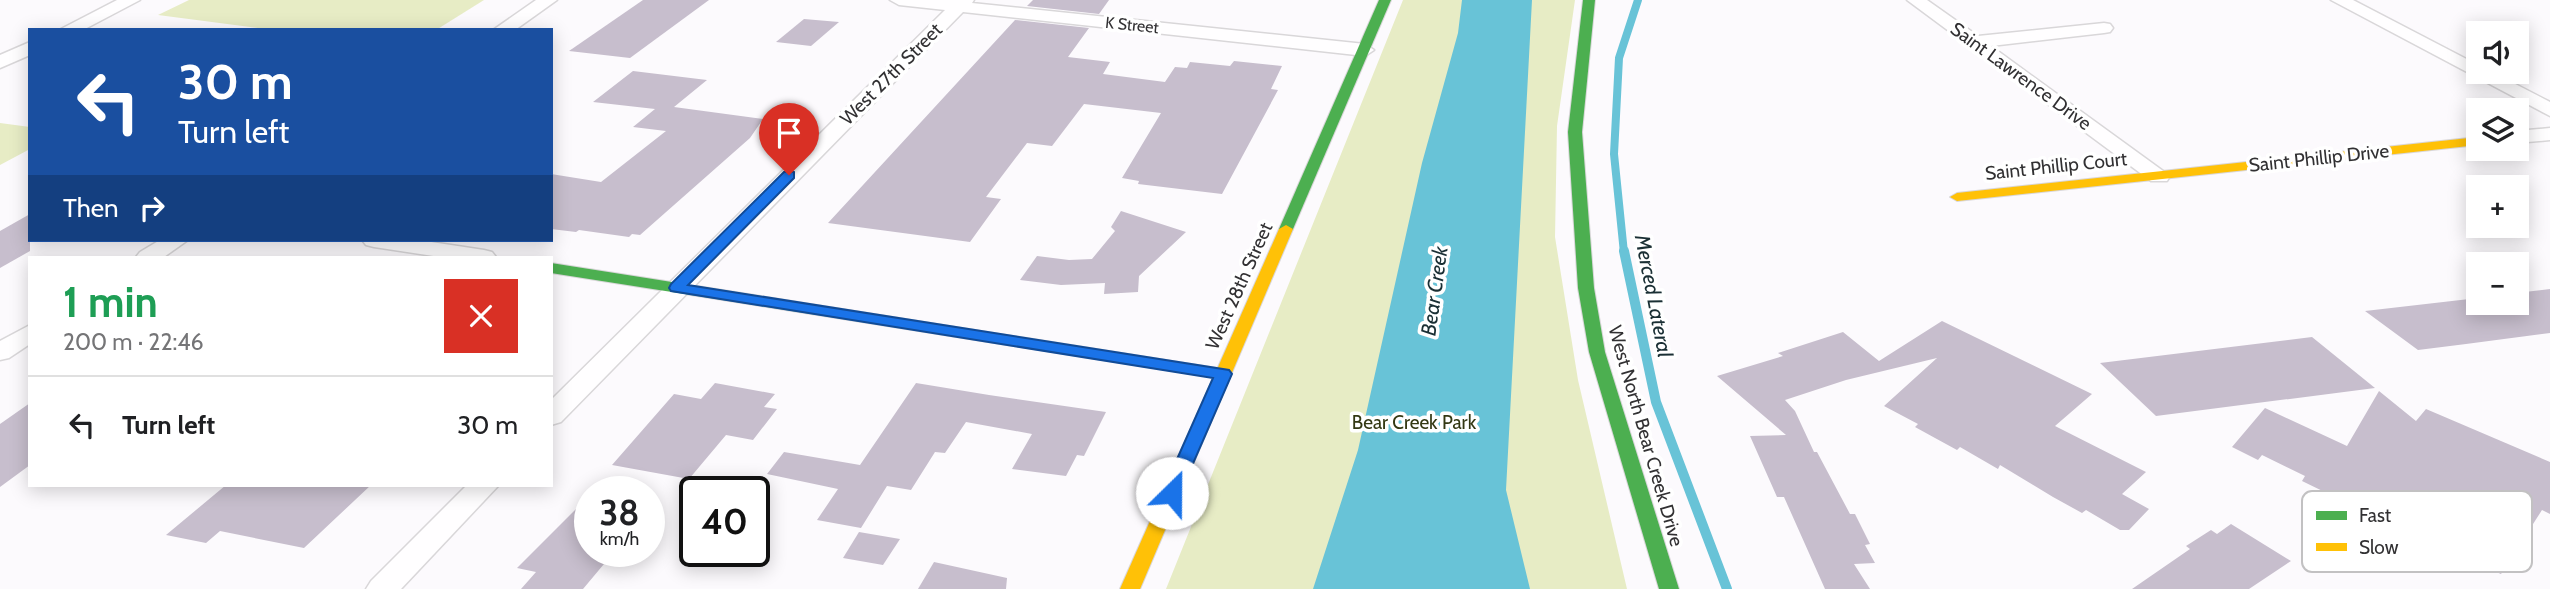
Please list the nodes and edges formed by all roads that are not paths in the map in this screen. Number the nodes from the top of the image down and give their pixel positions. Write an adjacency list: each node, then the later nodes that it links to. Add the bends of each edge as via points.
1 (131, 0): 9 (street)
2 (548, 0): 10 (street)
3 (899, 0): 8 (street, K Street)
4 (1385, 0): 14 (street, West 28th Street)
5 (1589, 0): 35 (street, West North Bear Creek Drive, via 1575,132 1587,288 1597,352)
6 (1916, 0): 12 (street, Saint Lawrence Drive)
7 (2340, 0): 16 (street)
8 (962, 3): 14 (street, K Street); 27 (street, West 27th Street)
9 (72, 28)
10 (505, 28)
11 (2104, 28): 12 (street)
12 (1973, 42): 20 (street, Saint Lawrence Drive)
13 (28, 49): 15 (street)
14 (1365, 50): 30 (street, West 28th Street)
15 (0, 61)
16 (2550, 110)
17 (2550, 134): 18 (street)
18 (2529, 136)
19 (2466, 142): 20 (street, Saint Phillip Drive)
20 (2160, 176): 21 (street, Saint Phillip Court)
21 (1957, 197)
22 (173, 242): 24 (street)
23 (387, 242): 25 (street)
24 (150, 256)
25 (478, 256)
26 (553, 268): 27 (street)
27 (677, 288): 30 (street); 31 (street, West 27th Street)
28 (28, 334): 29 (street)
29 (0, 352)
30 (1223, 374): 34 (street, West 28th Street)
31 (553, 414)
32 (482, 487): 33 (street)
33 (382, 589)
34 (1130, 589)
35 (1669, 589)

